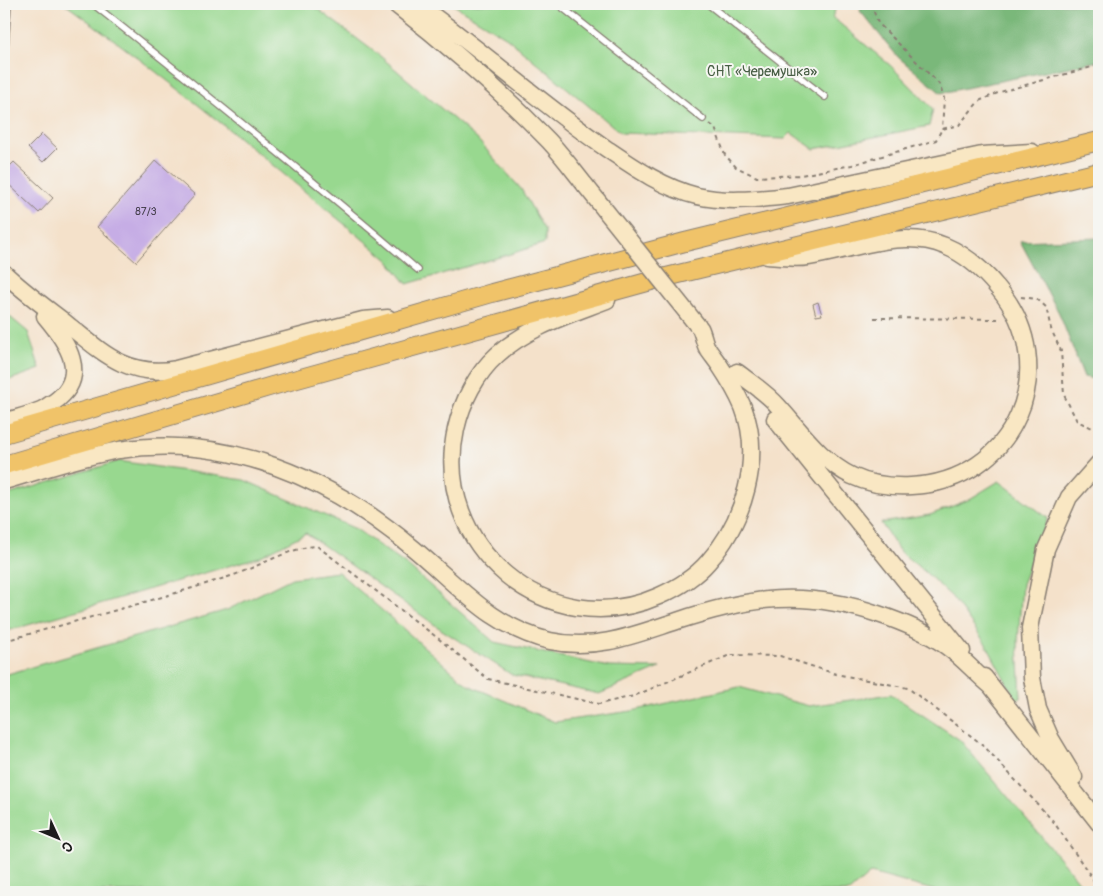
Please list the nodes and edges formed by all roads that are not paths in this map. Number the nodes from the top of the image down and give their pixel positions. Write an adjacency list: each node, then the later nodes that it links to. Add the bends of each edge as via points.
1 (8, 4): 7 (lane)
2 (93, 4): 14 (lane, via 344,206)
3 (395, 4): 19 (main road, bridge, via 460,58 550,142)
4 (417, 4): 11 (main road, via 574,126 638,170 697,196 757,200 982,155)
5 (558, 4): 9 (lane)
6 (708, 4): 8 (lane)
7 (4, 62)
8 (825, 97)
9 (703, 119)
10 (1099, 141): 11 (main road)
11 (1057, 151): 18 (main road, via 685,242)
12 (1099, 172): 13 (main road)
13 (754, 256): 16 (main road); 20 (main road, via 806,257 900,239 925,240 945,246 984,273 1004,296 1026,344 1028,384 1011,430 990,456 975,467 924,486 888,486 850,475 834,464 816,449 778,405)
14 (418, 270)
15 (4, 274): 17 (main road)
16 (658, 279): 19 (main road, via 527,333 496,355 468,394 452,444 454,491 460,512 484,552 521,587 568,606 596,609 642,604 687,580 718,550 732,528 748,484 750,432 742,406); 24 (main road)
17 (30, 296): 18 (main road, via 105,355 128,366 150,371 176,369 362,320); 21 (main road, via 56,329 72,357 74,378 65,394 42,410)
18 (410, 317): 22 (main road)
19 (698, 326): 20 (main road)
20 (737, 372): 26 (main road)
21 (4, 422)
22 (4, 434)
23 (1099, 463): 27 (main road, via 1069,497 1046,550 1030,628 1032,678 1038,709 1051,739)
24 (4, 465)
25 (4, 481): 26 (main road, via 120,450 172,447 228,453 293,472 339,496 414,548 484,610 509,626 541,639 593,645 740,604 766,599 819,599 851,605 910,625 948,647)
26 (991, 686): 27 (main road)
27 (1099, 821)

